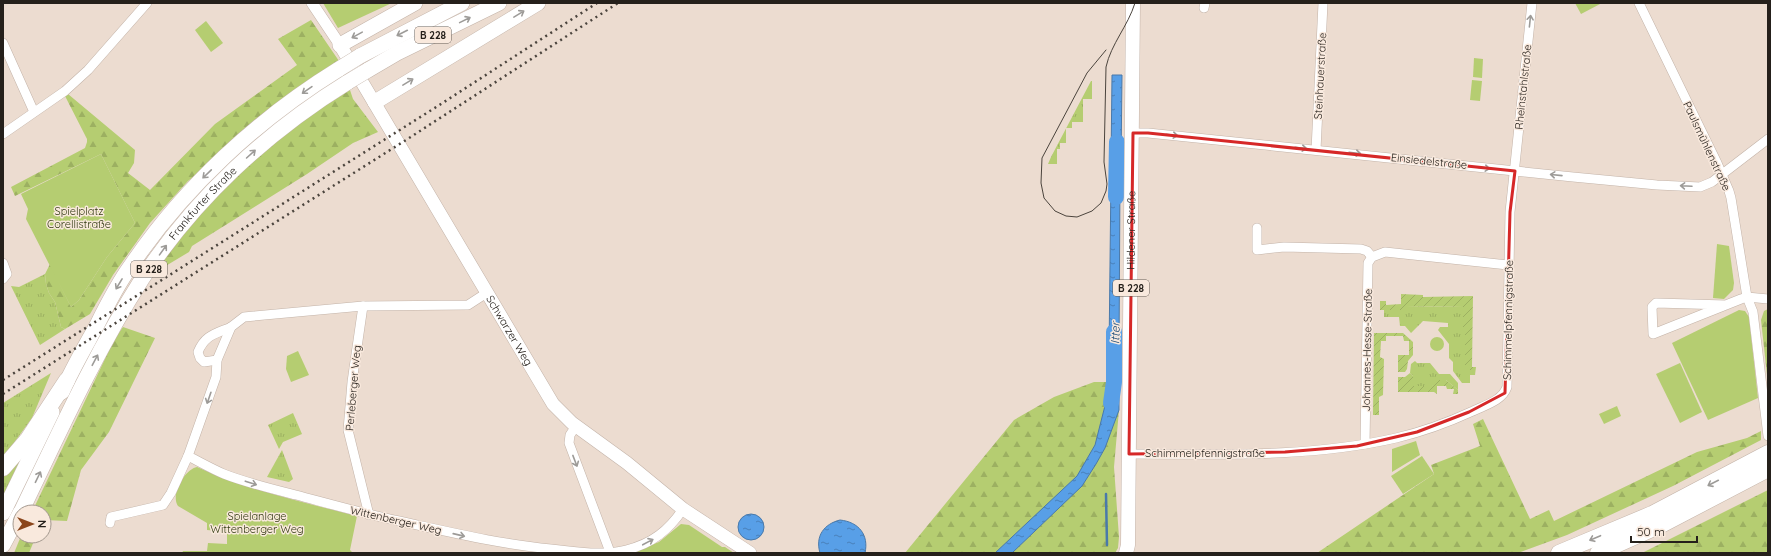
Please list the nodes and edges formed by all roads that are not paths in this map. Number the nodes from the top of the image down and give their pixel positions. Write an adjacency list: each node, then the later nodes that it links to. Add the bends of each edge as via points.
1 (148, 3): 14 (street, via 88,70 65,91)
2 (312, 3): 12 (street)
3 (415, 3): 12 (highway, one-way to 12)
4 (462, 3): 33 (highway, Frankfurter Straße / B 228, one-way to 33, bridge, via 360,56 268,119 228,154 184,197 129,268)
5 (499, 3): 43 (highway, Frankfurter Straße / B 228, one-way to 5, bridge, via 96,359 142,279 196,208 251,154 317,101 397,53)
6 (538, 3): 13 (highway, one-way to 6)
7 (1133, 3): 15 (main road, Hildener Straße / B 228)
8 (1323, 3): 18 (street, Steinhauerstraße)
9 (1532, 3): 19 (street, Rheinstahlstraße, one-way to 9)
10 (1639, 3): 20 (street, Paulsmühlenstraße)
11 (3, 44): 14 (street)
12 (340, 45): 13 (main road, Schwarzer Weg)
13 (375, 102): 26 (main road, Schwarzer Weg)
14 (34, 112): 16 (street)
15 (1133, 133): 18 (street, Einsiedelstraße, one-way to 18); 38 (main road, Hildener Straße / B 228)
16 (3, 134)
17 (1768, 139): 20 (street, Einsiedelstraße)
18 (1316, 150): 19 (street, Einsiedelstraße, one-way to 19)
19 (1515, 171): 20 (street, Einsiedelstraße, one-way to 19, via 1700,187); 24 (street, Schimmelpfennigstraße)
20 (1721, 175): 27 (street, Paulsmühlenstraße, via 1731,198)
21 (1257, 228): 22 (street, via 1257,250 1284,247 1361,249)
22 (1372, 257): 24 (street, via 1385,252); 36 (street, Johannes-Hesse-Straße, via 1368,263)
23 (3, 263): 25 (street, via 7,274)
24 (1508, 265): 36 (street, Schimmelpfennigstraße, via 1505,393 1469,412 1429,428)
25 (3, 279)
26 (488, 292): 30 (street, via 468,305); 34 (main road, Schwarzer Weg, via 554,404)
27 (1747, 297): 28 (street); 29 (street); 35 (street, Paulsmühlenstraße, via 1754,312)
28 (1768, 299)
29 (1726, 305): 29 (street, via 1668,328 1653,334 1652,307 1656,303)
30 (362, 306): 31 (street, via 244,317); 46 (street, Perleberger Weg, via 348,430)
31 (231, 327): 32 (street); 32 (street, via 209,337 202,343 198,352 204,362)
32 (217, 360): 39 (street, one-way to 39, via 216,377)
33 (67, 380): 40 (highway, via 28,439); 45 (highway, Frankfurter Straße / B 228)
34 (576, 426): 44 (main road, Schwarzer Weg); 50 (street, one-way to 50, via 568,443)
35 (1768, 436)
36 (1365, 444): 38 (street, Schimmelpfennigstraße, via 1285,452)
37 (1768, 453): 42 (highway)
38 (1129, 454): 52 (main road, Hildener Straße / B 228)
39 (188, 456): 46 (street, Wittenberger Weg, one-way to 46, via 224,474); 47 (street, via 163,505 111,517)
40 (3, 468)
41 (1768, 469): 42 (highway)
42 (1750, 471): 53 (highway, one-way to 53); 54 (highway, via 1663,524)
43 (24, 504)
44 (683, 508): 50 (street, Wittenberger Weg, one-way to 44, via 644,545 663,534); 51 (main road, Schwarzer Weg)
45 (3, 513)
46 (369, 515): 50 (street, Wittenberger Weg, one-way to 50, via 517,546)
47 (110, 523)
48 (12, 528): 49 (highway, Frankfurter Straße / B 228)
49 (3, 545)
50 (610, 552)
51 (750, 553)
52 (1126, 553)
53 (1558, 553)
54 (1598, 553)

